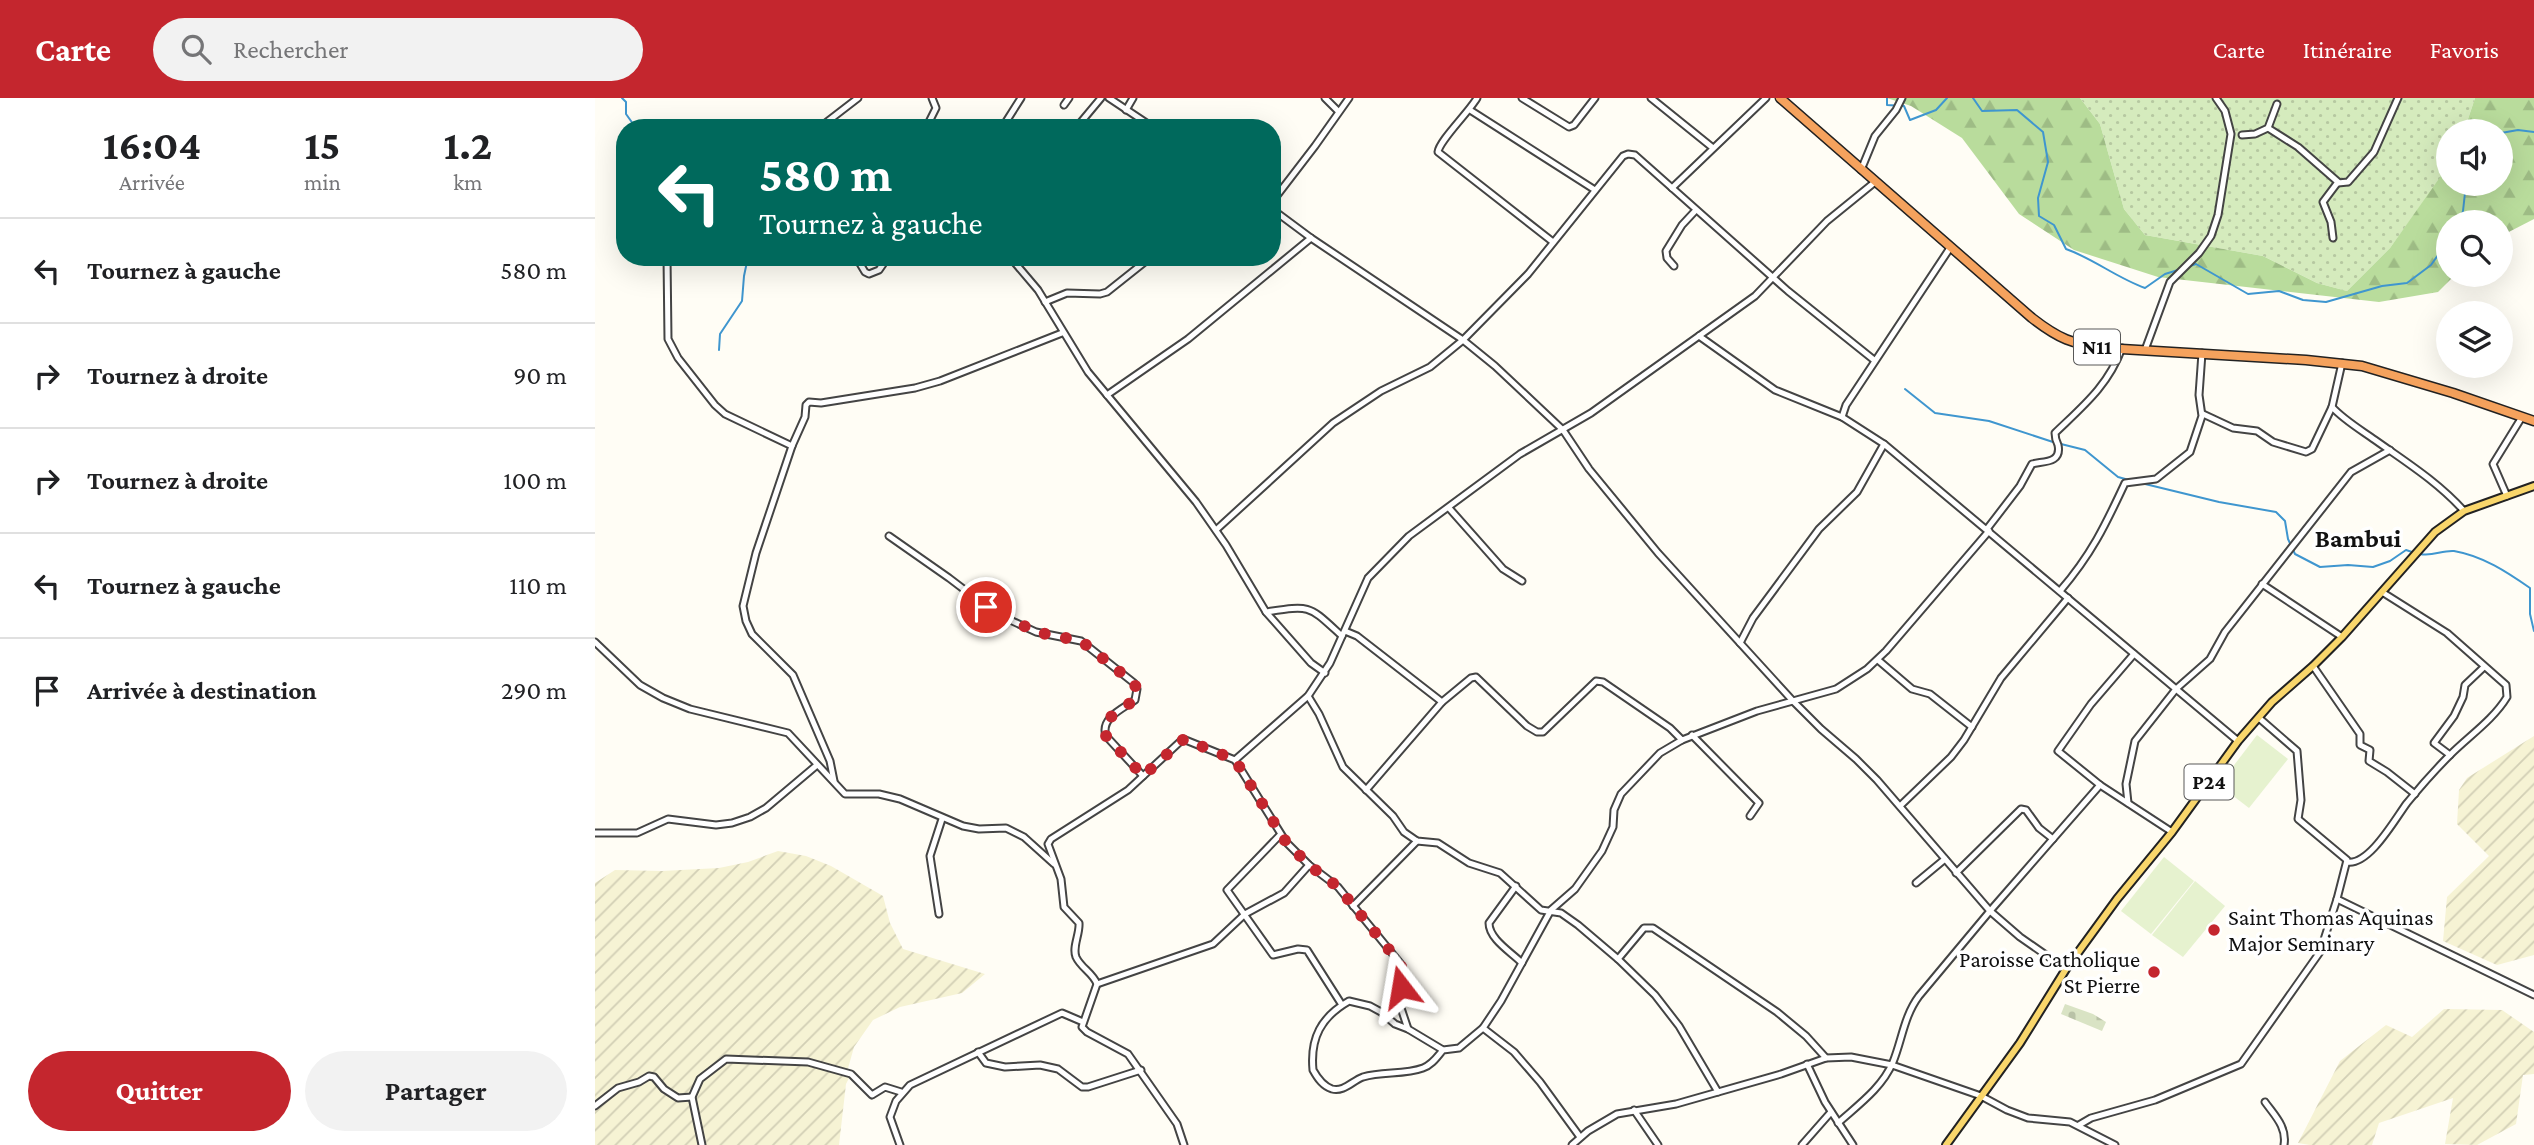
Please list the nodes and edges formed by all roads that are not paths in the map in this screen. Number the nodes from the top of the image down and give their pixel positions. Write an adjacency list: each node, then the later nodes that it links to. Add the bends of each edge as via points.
1 (858, 98): 24 (street)
2 (932, 98): 25 (street, via 936,108)
3 (1021, 98): 26 (street)
4 (1069, 98): 20 (street)
5 (1101, 98): 27 (street)
6 (1109, 98): 21 (street)
7 (1133, 98): 21 (street)
8 (1325, 98): 23 (street)
9 (1349, 98): 23 (street)
10 (1477, 98): 22 (street)
11 (1522, 98): 12 (street, via 1569,127)
12 (1595, 98)
13 (1651, 98): 31 (street)
14 (1766, 98): 31 (street)
15 (1780, 98): 32 (highway, N11)
16 (1902, 98): 32 (street, via 1874,136)
17 (2216, 98): 58 (street, via 2231,134 2218,215 2199,253 2170,282)
18 (2398, 98): 34 (street, via 2374,152 2349,183)
19 (2277, 104): 29 (street)
20 (1063, 105)
21 (1126, 110): 28 (street)
22 (1470, 110): 37 (street); 42 (street, via 1438,152)
23 (1338, 111): 36 (street)
24 (831, 119)
25 (930, 119)
26 (1008, 119)
27 (1084, 119)
28 (1140, 119)
29 (2268, 128): 30 (street); 34 (street, via 2314,159)
30 (2242, 135)
31 (1713, 148): 35 (street)
32 (1861, 170): 33 (highway, N11)
33 (1875, 182): 43 (highway, N11); 52 (street, via 1827,221)
34 (2338, 183): 41 (street, via 2323,204)
35 (1672, 188): 37 (street, via 1629,154); 38 (street)
36 (1281, 190)
37 (1595, 190): 42 (street)
38 (1696, 210): 51 (street, via 1666,251); 52 (street)
39 (1281, 216): 40 (street)
40 (1311, 238): 44 (street); 56 (street)
41 (2333, 238)
42 (1553, 242): 56 (street)
43 (1950, 248): 57 (highway, N11, via 2062,340); 60 (street)
44 (1281, 263)
45 (667, 266): 70 (street, via 668,339 678,358 725,414)
46 (861, 266): 47 (street, via 869,274)
47 (882, 266)
48 (1018, 266): 53 (street)
49 (1140, 266): 53 (street, via 1107,292 1067,293)
50 (1277, 266): 62 (street, via 1188,339)
51 (1674, 266)
52 (1773, 278): 55 (street); 60 (street)
53 (1045, 302): 54 (street)
54 (1062, 333): 62 (street); 70 (street, via 940,381 809,402)
55 (1699, 336): 65 (street, via 1775,390); 68 (street)
56 (1463, 340): 68 (street); 76 (street, via 1430,367 1381,391 1333,423)
57 (2122, 348): 58 (highway, N11); 77 (street, via 2110,376 2055,433 2058,453 2054,460 2032,464)
58 (2145, 350): 59 (highway, N11)
59 (2202, 353): 61 (highway, N11); 64 (street, via 2199,395)
60 (1874, 360): 65 (street)
61 (2342, 363): 63 (street); 66 (highway, N11, via 2389,373)
62 (1107, 395): 76 (street)
63 (2332, 407): 64 (street, via 2312,449 2306,452 2273,442 2257,430 2233,428); 71 (street)
64 (2203, 414): 81 (street, via 2190,452 2156,479 2125,483 2100,537)
65 (1842, 417): 69 (street)
66 (2522, 417): 67 (highway, N11); 73 (street, via 2493,464)
67 (2534, 421)
68 (1563, 430): 74 (street, via 1520,454); 88 (street, via 1658,553)
69 (1884, 444): 77 (street); 88 (street, via 1857,492 1813,536 1758,610)
70 (792, 446): 107 (street, via 743,606 753,634 793,675)
71 (2390, 450): 75 (street, via 2425,474); 80 (street, via 2351,472)
72 (2534, 486): 73 (main road, P24)
73 (2507, 496): 75 (main road, P24)
74 (1450, 508): 79 (street, via 1503,569); 85 (street, via 1383,561 1363,587)
75 (2464, 511): 82 (main road, P24, via 2429,538)
76 (1216, 530): 84 (street)
77 (1988, 530): 81 (street); 90 (street)
78 (889, 536): 106 (street, via 995,613 1036,632 1081,641 1134,683 1135,700 1107,719 1104,730)
79 (1522, 581)
80 (2262, 584): 86 (street); 94 (street, via 2210,659)
81 (2060, 591): 83 (street)
82 (2382, 592): 86 (main road, P24); 92 (street, via 2447,633)
83 (2068, 598): 89 (street); 99 (street, via 2001,678)
84 (1266, 612): 85 (street, via 1310,609); 93 (street)
85 (1344, 634): 93 (street); 97 (street, via 1357,636)
86 (2342, 637): 91 (main road, P24)
87 (595, 642): 105 (street, via 640,685 663,698 689,709 789,733)
88 (1740, 643): 96 (street)
89 (2134, 654): 94 (street); 108 (street, via 2058,749)
90 (1878, 660): 96 (street, via 1836,689); 99 (street, via 1912,689 1930,694)
91 (2313, 666): 98 (main road, P24); 110 (street, via 2360,734 2360,745 2370,750 2369,761)
92 (2484, 667): 103 (street, via 2465,685 2454,716 2434,743); 103 (street, via 2506,685 2507,697)
93 (1325, 673): 95 (street)
94 (2176, 689): 102 (street); 111 (street, via 2135,741 2126,784)
95 (1308, 696): 104 (street); 109 (street, via 1343,767)
96 (1792, 700): 100 (street); 112 (street)
97 (1442, 702): 101 (street, via 1476,677 1527,726 1543,732 1596,681 1603,682); 109 (street)
98 (2259, 718): 102 (main road, P24); 121 (street, via 2297,751 2298,819)
99 (1972, 727): 112 (street, via 1951,757)
100 (1692, 735): 101 (street); 113 (street, via 1759,803)
101 (1682, 740): 129 (street, via 1660,753 1621,794 1602,852 1576,888)
102 (2238, 741): 115 (main road, P24)
103 (2450, 755): 110 (street)
104 (1235, 760): 106 (street, via 1184,739); 117 (street)
105 (817, 765): 107 (street); 116 (street, via 766,808 732,823 668,820 636,833)
106 (1143, 776): 123 (street, via 1051,839 1048,844)
107 (834, 780): 114 (street, via 845,794 899,799)
108 (2100, 785): 111 (street); 118 (street)
109 (1366, 790): 119 (street, via 1403,832)
110 (2415, 794): 121 (street, via 2376,846 2359,861)
111 (2128, 803): 115 (street)
112 (1900, 806): 120 (street)
113 (1750, 816)
114 (942, 819): 123 (street, via 979,830 1017,832); 131 (street, via 930,856)
115 (2172, 832): 135 (main road, P24)
116 (595, 833)
117 (1280, 835): 122 (street); 132 (street, via 1228,887)
118 (2053, 839): 124 (street, via 2021,809); 130 (street)
119 (1417, 841): 126 (street, via 1438,844 1469,863 1500,873); 128 (street)
120 (1945, 859): 124 (street); 125 (street)
121 (2347, 862): 127 (street)
122 (1309, 865): 128 (street, via 1338,887); 132 (street, via 1284,893)
123 (1056, 866): 136 (street, via 1064,907 1079,923 1076,958)
124 (1956, 873): 130 (street)
125 (1916, 883)
126 (1516, 886): 129 (street, via 1541,910); 134 (street, via 1489,928)
127 (2337, 898): 137 (street); 157 (street, via 2321,951 2241,1064)
128 (1353, 906): 141 (street, via 1400,963 1401,1005)
129 (1551, 910): 133 (street, via 1568,916); 134 (street)
130 (1990, 911): 135 (street); 146 (street, via 1908,1011)
131 (939, 914)
132 (1245, 914): 136 (street, via 1213,944); 138 (street, via 1273,955 1307,950)
133 (1618, 959): 144 (street, via 1644,928 1653,928 1777,1012); 148 (street, via 1679,1026)
134 (1522, 963): 140 (street)
135 (2066, 969): 150 (main road, P24)
136 (1097, 984): 139 (street)
137 (2534, 995)
138 (1342, 1005): 141 (street, via 1349,1000 1360,1002); 142 (street, via 1314,1038 1313,1070 1334,1089 1372,1074 1422,1069)
139 (1083, 1021): 143 (street, via 1062,1013); 147 (street, via 1084,1030 1128,1054)
140 (1483, 1028): 142 (street, via 1459,1048); 158 (street, via 1514,1052)
141 (1408, 1029): 142 (street)
142 (1443, 1050)
143 (978, 1052): 147 (street, via 986,1063 1005,1068 1041,1065 1058,1069 1082,1087); 149 (street)
144 (1826, 1058): 145 (street); 146 (street, via 1851,1057)
145 (1807, 1064): 148 (street); 155 (street)
146 (1892, 1065): 150 (street); 156 (street, via 1874,1091)
147 (1141, 1070): 161 (street, via 1177,1124)
148 (1718, 1092): 154 (street)
149 (901, 1093): 151 (street, via 885,1087 872,1095 851,1074 808,1062 732,1058 700,1079); 160 (street, via 890,1117)
150 (1981, 1096): 157 (street, via 2028,1118 2062,1119); 166 (main road, P24)
151 (692, 1097): 153 (street, via 678,1098 649,1076 618,1088); 159 (street)
152 (2265, 1102): 168 (street, via 2282,1124)
153 (595, 1106)
154 (1634, 1110): 158 (street, via 1617,1114); 163 (street)
155 (1831, 1112): 156 (street); 164 (street)
156 (1837, 1123): 165 (street)
157 (2079, 1125): 167 (street)
158 (1580, 1137): 162 (street)
159 (702, 1145)
160 (899, 1145)
161 (1184, 1145)
162 (1572, 1145)
163 (1658, 1145)
164 (1802, 1145)
165 (1853, 1145)
166 (1946, 1145)
167 (2115, 1145)
168 (2284, 1145)

